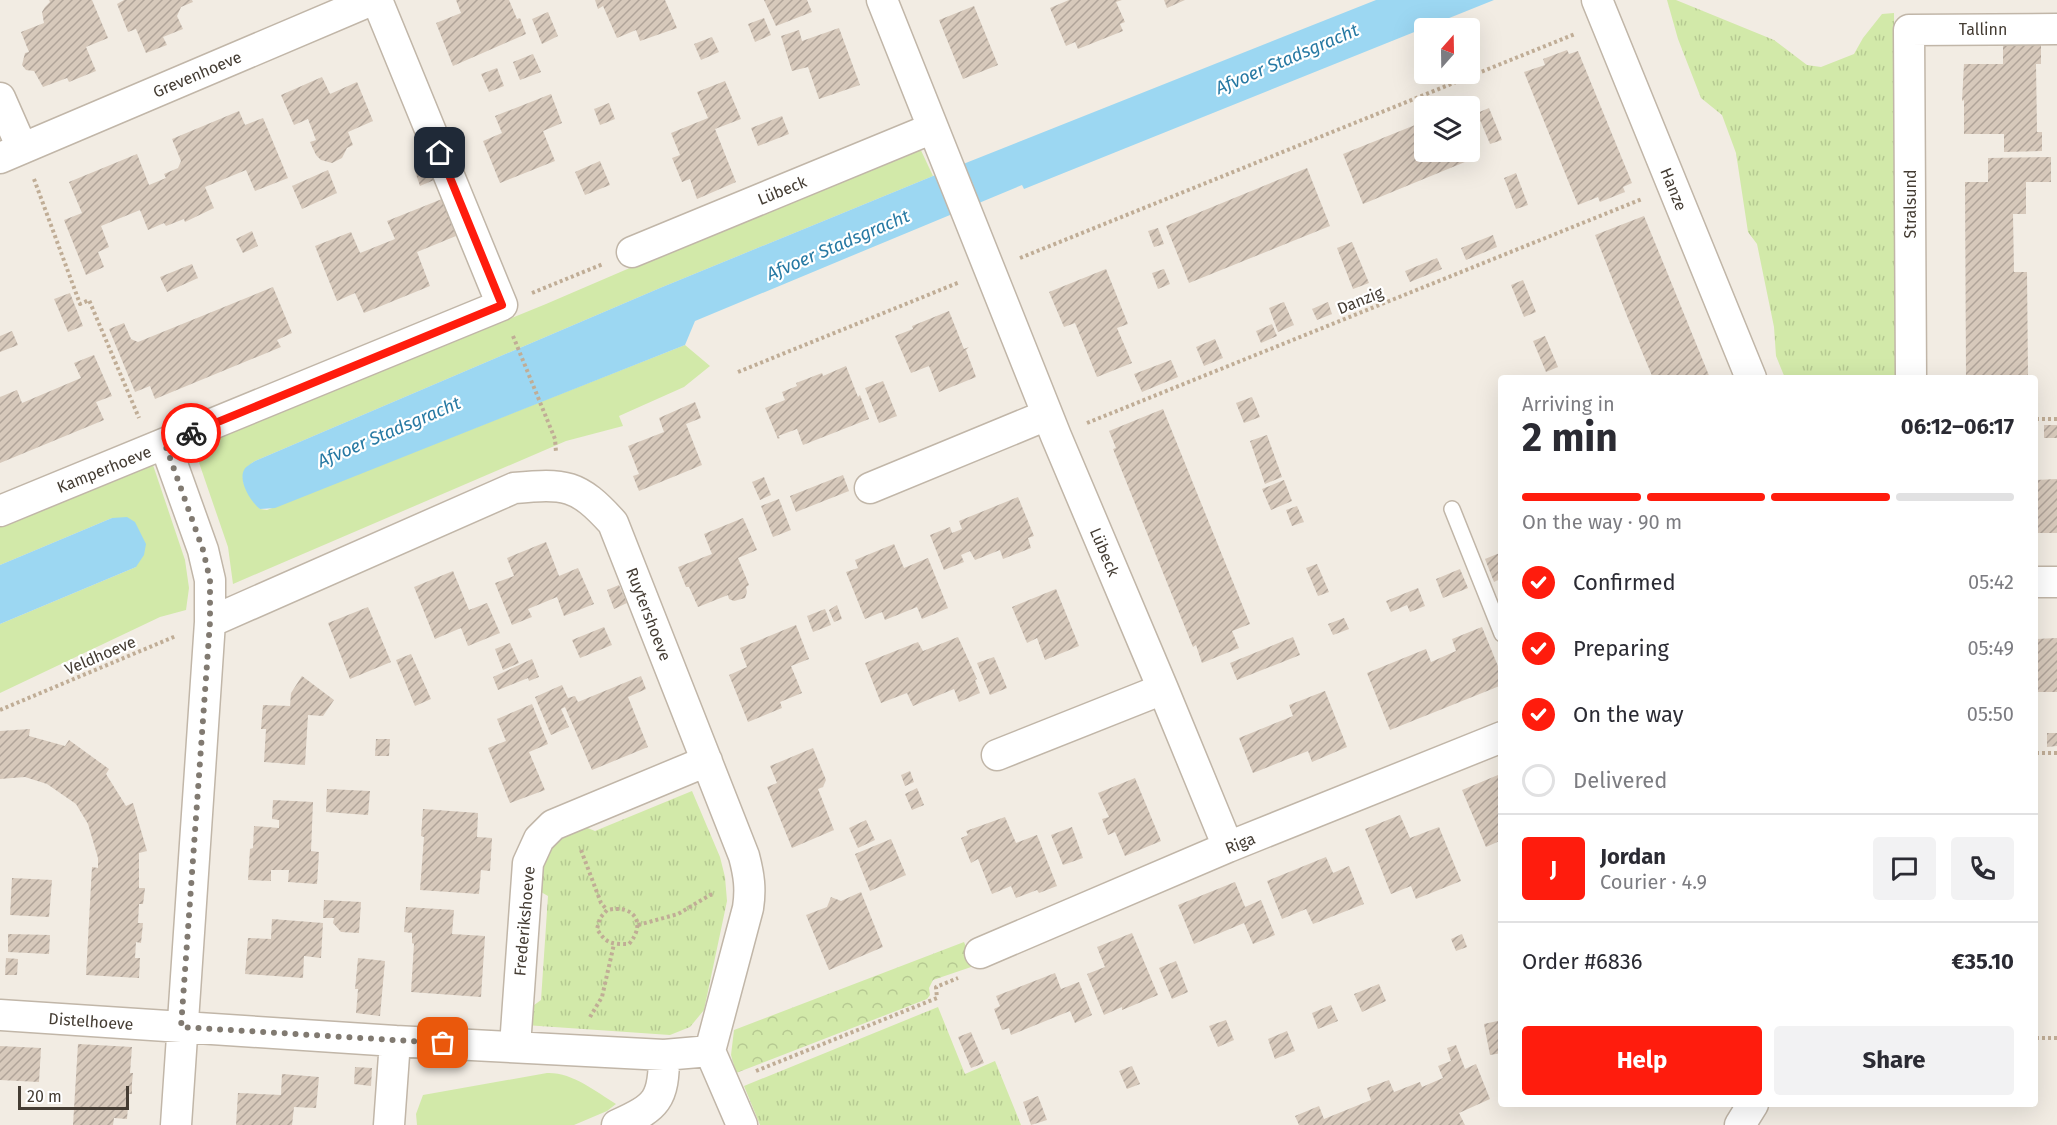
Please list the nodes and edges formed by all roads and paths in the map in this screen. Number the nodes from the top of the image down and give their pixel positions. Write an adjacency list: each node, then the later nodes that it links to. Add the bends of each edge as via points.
1 (372, 0): 9 (street, Grevenhoeve)
2 (377, 0): 13 (street)
3 (882, 0): 8 (street, Lübeck)
4 (1601, 11): 10 (street, Hanze); 12 (path)
5 (2057, 28): 6 (street, Tallinn)
6 (1909, 30): 16 (street, Stralsund)
7 (0, 98): 9 (street)
8 (935, 135): 11 (street, Lübeck); 12 (street, Lübeck)
9 (11, 153): 21 (path, via 81,304 89,300)
10 (1673, 187): 15 (street, Hanze); 19 (path, Danzig)
11 (632, 252): 13 (path)
12 (988, 271): 14 (path); 19 (street, Lübeck)
13 (506, 317): 20 (path); 21 (street, Kamperhoeve)
14 (738, 372)
15 (1749, 375)
16 (1911, 375)
17 (2057, 418): 18 (path)
18 (2038, 419)
19 (1052, 426): 22 (street); 29 (street, Lübeck)
20 (555, 439)
21 (158, 447): 24 (street, Kamperhoeve); 27 (street, via 203,550 210,580)
22 (870, 488)
23 (1452, 509): 28 (lane)
24 (0, 511)
25 (2038, 582): 26 (street)
26 (2057, 582)
27 (210, 622): 30 (path, Veldhoeve); 35 (street, Ruytershoeve, via 514,488 549,485 579,492 613,523); 45 (street)
28 (1498, 624)
29 (1163, 688): 34 (street); 37 (street, Lübeck)
30 (0, 710)
31 (1498, 738): 37 (street, Riga)
32 (2038, 753): 33 (path)
33 (2057, 753)
34 (997, 756)
35 (707, 761): 36 (street, Frederikshoeve); 38 (street, Ruytershoeve, via 744,856)
36 (570, 818): 39 (path, via 595,887); 49 (street, Frederikshoeve, via 553,825 539,839 528,863)
37 (1228, 847): 42 (street, Riga)
38 (750, 892): 40 (path, via 710,895 678,914); 50 (street, Ruytershoeve)
39 (608, 910): 40 (path, via 619,907 629,911); 41 (path, via 597,929 604,940)
40 (638, 925): 41 (path, via 628,944)
41 (614, 944): 44 (path, via 602,997)
42 (980, 953): 52 (path, via 984,968 936,987 937,998)
43 (0, 1015): 45 (street, Distelhoeve)
44 (588, 1020)
45 (181, 1027): 48 (street); 54 (street)
46 (2038, 1038): 47 (path)
47 (2057, 1038)
48 (395, 1041): 49 (street); 55 (street)
49 (515, 1046): 51 (street)
50 (711, 1051): 51 (street); 52 (street)
51 (664, 1055): 56 (street, via 664,1078 657,1101 642,1114)
52 (724, 1083): 57 (street)
53 (1751, 1107): 58 (street)
54 (176, 1125)
55 (389, 1125)
56 (617, 1125)
57 (742, 1125)
58 (1740, 1125)

